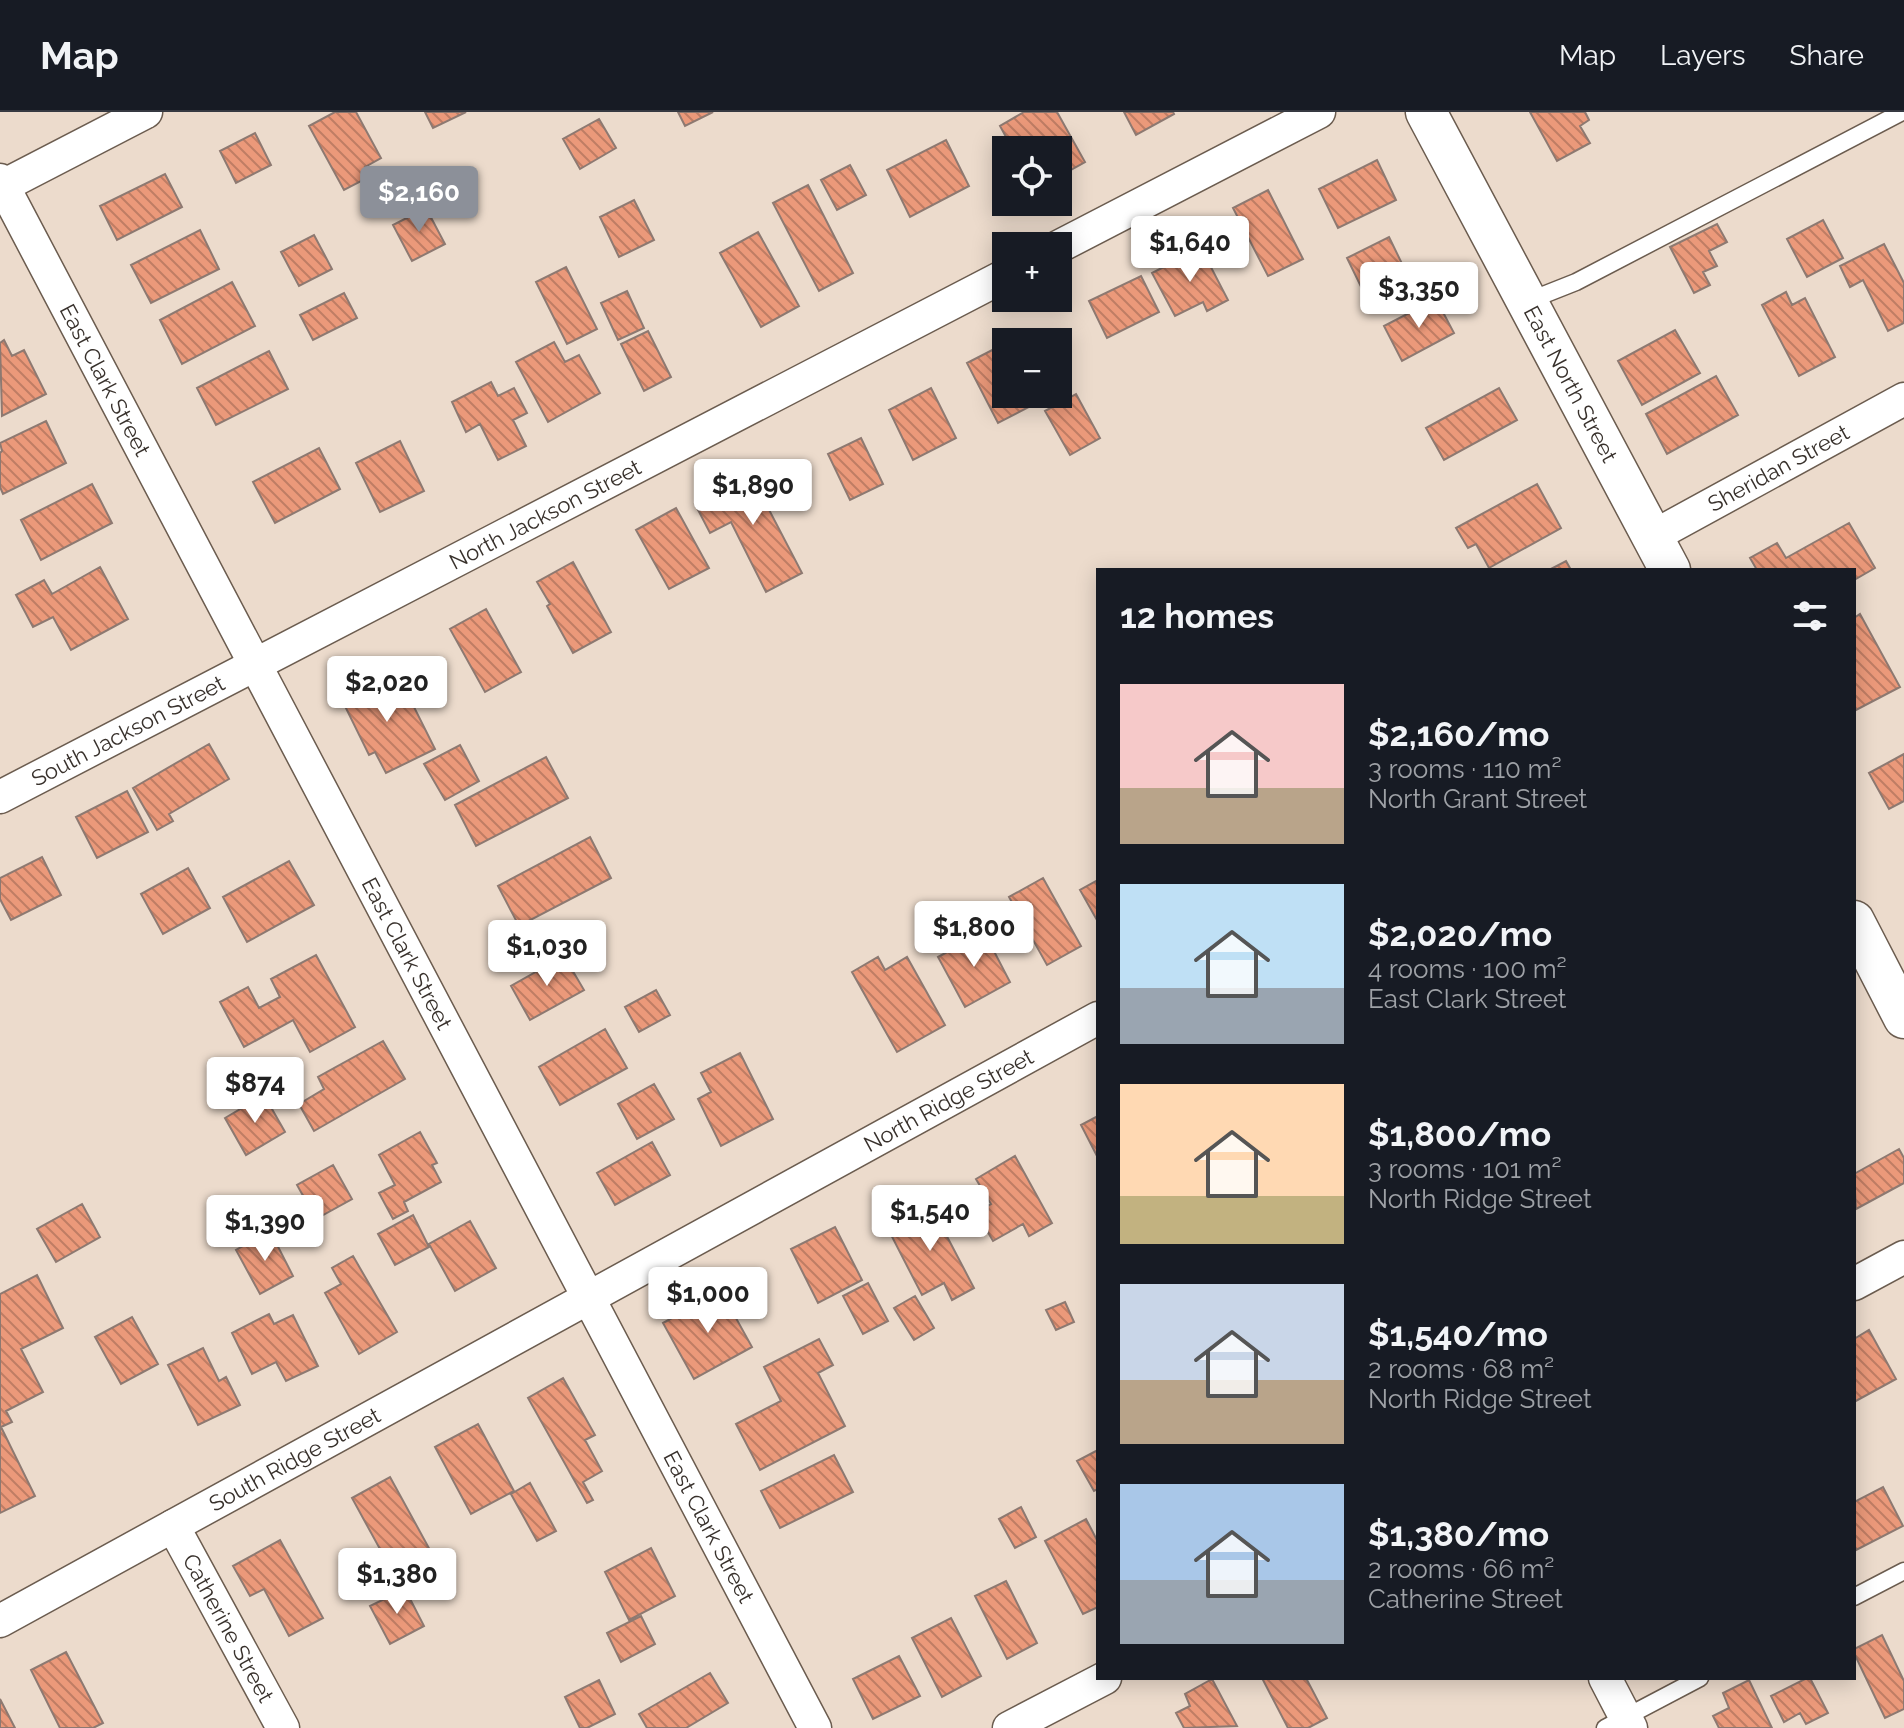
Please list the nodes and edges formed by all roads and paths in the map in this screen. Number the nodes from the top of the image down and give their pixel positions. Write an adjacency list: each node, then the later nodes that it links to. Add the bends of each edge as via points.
1 (146, 112): 5 (street)
2 (1319, 112): 6 (street)
3 (1426, 112): 8 (street, East North Street)
4 (1902, 112): 8 (lane, via 1576,282)
5 (1, 183): 11 (street, East Clark Street)
6 (1072, 240)
7 (992, 282): 11 (street, North Jackson Street)
8 (1527, 302): 10 (street, East North Street)
9 (1904, 399): 10 (street, Sheridan Street)
10 (1661, 554)
11 (255, 665): 12 (street, South Jackson Street); 19 (street, East Clark Street)
12 (0, 797)
13 (1856, 924): 14 (street)
14 (1894, 972): 15 (street)
15 (1904, 1018)
16 (1096, 1019): 19 (street, North Ridge Street)
17 (1904, 1257): 18 (street)
18 (1856, 1283)
19 (588, 1297): 20 (street, South Ridge Street); 29 (street, East Clark Street)
20 (173, 1526): 23 (street, South Ridge Street); 28 (street, Catherine Street)
21 (1904, 1571): 22 (lane)
22 (1856, 1596)
23 (0, 1621)
24 (1101, 1680): 30 (street)
25 (1606, 1680): 27 (street)
26 (1697, 1680): 27 (lane)
27 (1621, 1724)
28 (283, 1728)
29 (815, 1728)
30 (1009, 1728)

